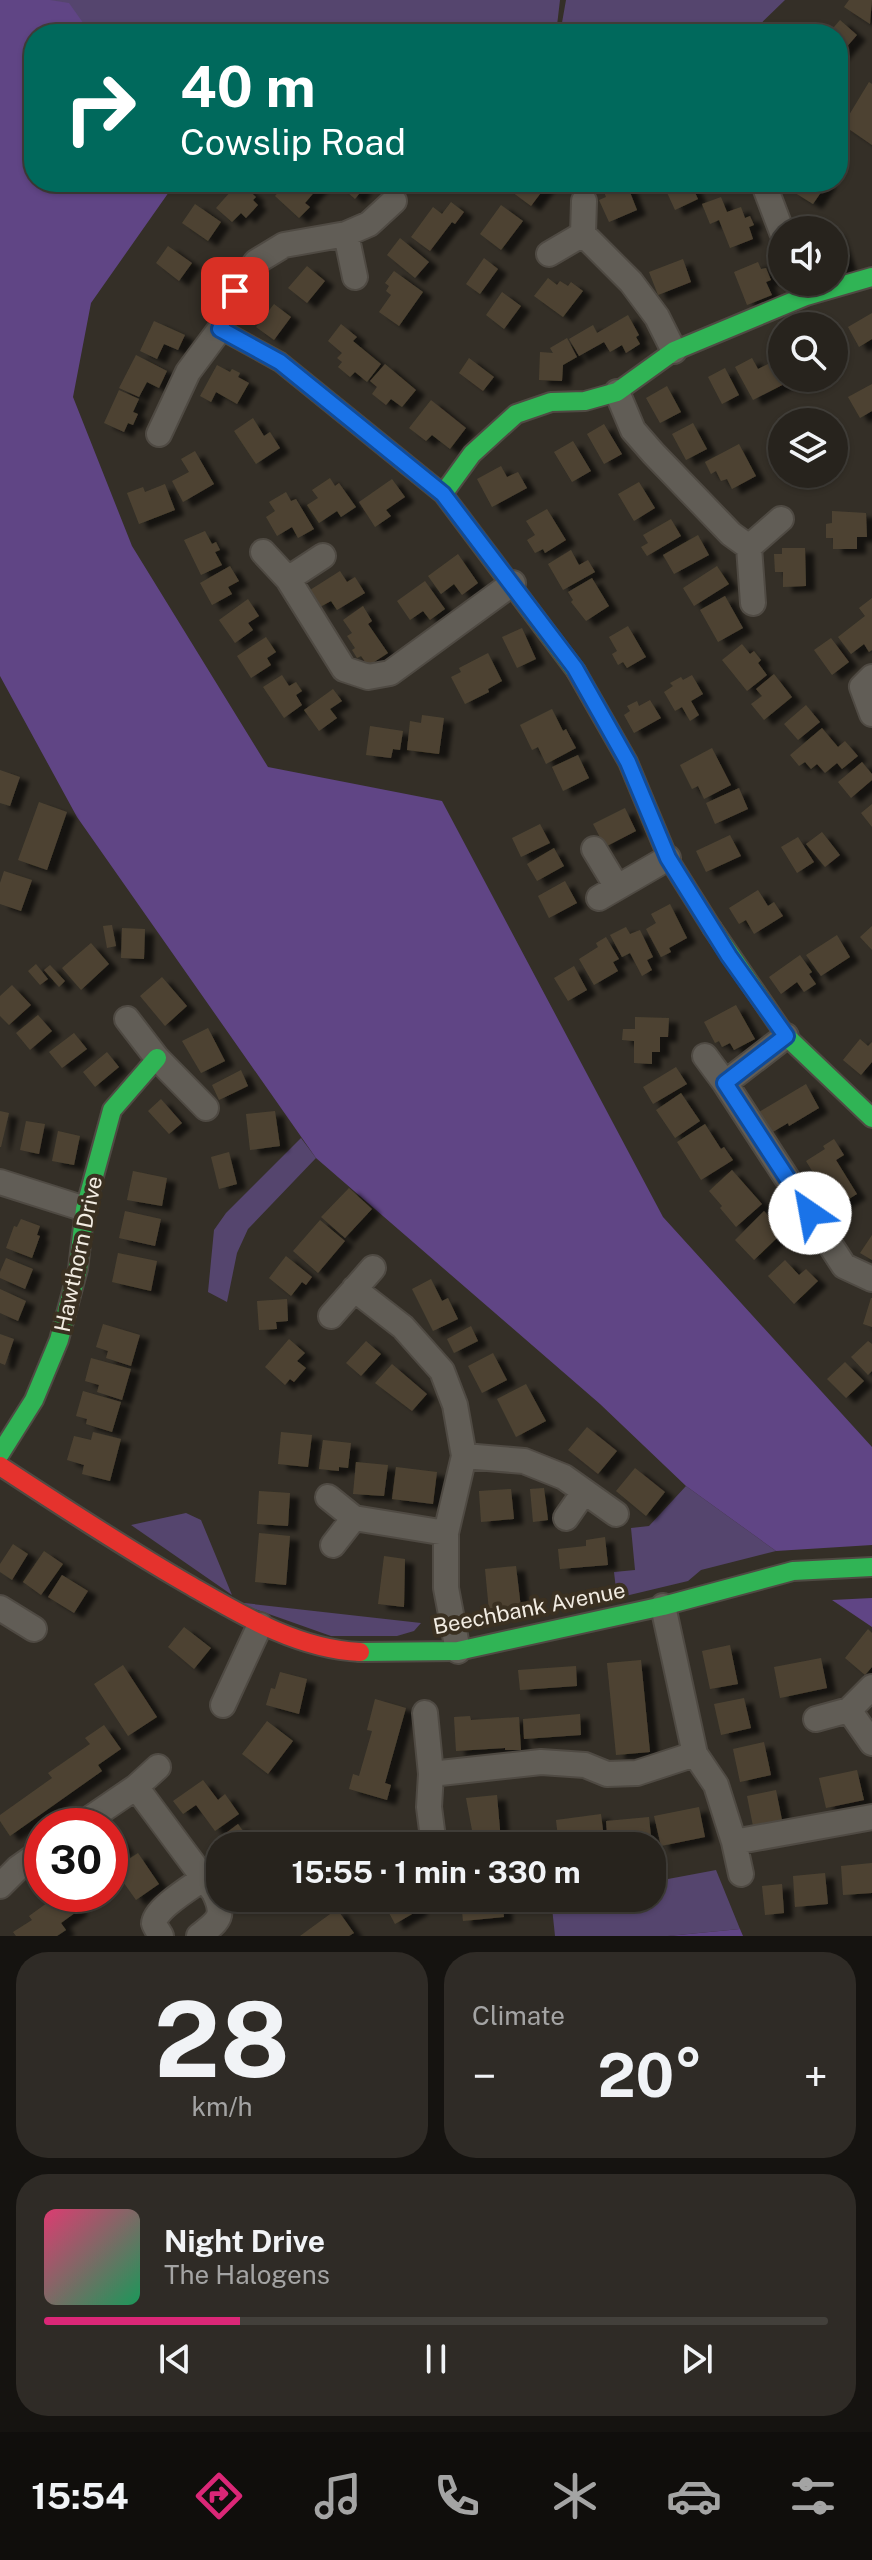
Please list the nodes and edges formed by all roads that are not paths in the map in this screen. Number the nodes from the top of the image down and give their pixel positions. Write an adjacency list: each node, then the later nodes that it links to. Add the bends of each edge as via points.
1 (767, 192): 4 (street)
2 (394, 201): 5 (street, via 369,224)
3 (584, 201): 6 (street)
4 (776, 216)
5 (346, 234): 8 (street); 12 (street, via 284,245 256,262 235,291)
6 (583, 234): 7 (street); 13 (street, via 631,282)
7 (549, 254)
8 (355, 277)
9 (872, 277): 10 (street)
10 (848, 281)
11 (788, 296): 13 (street)
12 (220, 329): 15 (street, via 188,372); 16 (street, via 280,362)
13 (674, 351): 14 (street)
14 (617, 392): 16 (street, via 585,401 551,402 516,414 472,454); 18 (street, via 633,430)
15 (159, 434)
16 (443, 494): 22 (street)
17 (781, 519): 18 (street)
18 (749, 547): 23 (street)
19 (263, 552): 21 (street)
20 (323, 556): 21 (street)
21 (288, 579): 22 (street, via 344,669 368,677 390,673)
22 (513, 583): 27 (street, via 575,668 621,750)
23 (753, 603)
24 (857, 686): 25 (street)
25 (872, 714)
26 (594, 849): 27 (street, via 608,892)
27 (668, 858): 29 (street)
28 (127, 1019): 31 (street)
29 (786, 1036): 32 (street); 34 (street)
30 (705, 1056): 32 (street)
31 (157, 1058): 33 (street); 36 (street, Hawthorn Drive, via 112,1110)
32 (725, 1083): 38 (street, via 844,1266)
33 (206, 1108)
34 (872, 1118)
35 (0, 1182): 36 (street)
36 (85, 1209): 41 (street, Hawthorn Drive, via 78,1269 59,1340 34,1400)
37 (373, 1268): 39 (street)
38 (872, 1279)
39 (354, 1289): 40 (street); 42 (street, via 403,1327 442,1371 455,1405)
40 (331, 1316)
41 (0, 1454)
42 (464, 1456): 44 (street, via 524,1461 564,1477); 49 (street)
43 (0, 1466): 54 (street, Beechbank Avenue, via 117,1543)
44 (584, 1492): 46 (street); 48 (street)
45 (328, 1497): 47 (street)
46 (616, 1514)
47 (354, 1518): 49 (street); 50 (street)
48 (566, 1518)
49 (446, 1533): 56 (street, via 446,1588)
50 (333, 1545)
51 (872, 1567): 52 (street, Beechbank Avenue, via 793,1571)
52 (663, 1606): 56 (street, Beechbank Avenue); 63 (street)
53 (0, 1608): 55 (street)
54 (260, 1625): 56 (street, Beechbank Avenue, via 346,1651); 58 (street)
55 (34, 1629)
56 (458, 1651)
57 (872, 1687): 59 (street)
58 (223, 1705)
59 (849, 1710): 61 (street); 62 (street)
60 (425, 1713): 65 (street)
61 (816, 1719)
62 (872, 1743)
63 (695, 1754): 65 (street, via 637,1773 607,1774 585,1765 541,1762); 70 (street, via 716,1785)
64 (158, 1767): 66 (street)
65 (431, 1774): 69 (street)
66 (136, 1787): 67 (street); 73 (street)
67 (105, 1808)
68 (872, 1817): 70 (street)
69 (432, 1832)
70 (734, 1842): 72 (street)
71 (24, 1864): 74 (street)
72 (741, 1874)
73 (204, 1878): 75 (street, via 161,1909 154,1924); 76 (street, via 221,1913)
74 (0, 1886)
75 (161, 1936)
76 (199, 1936)

